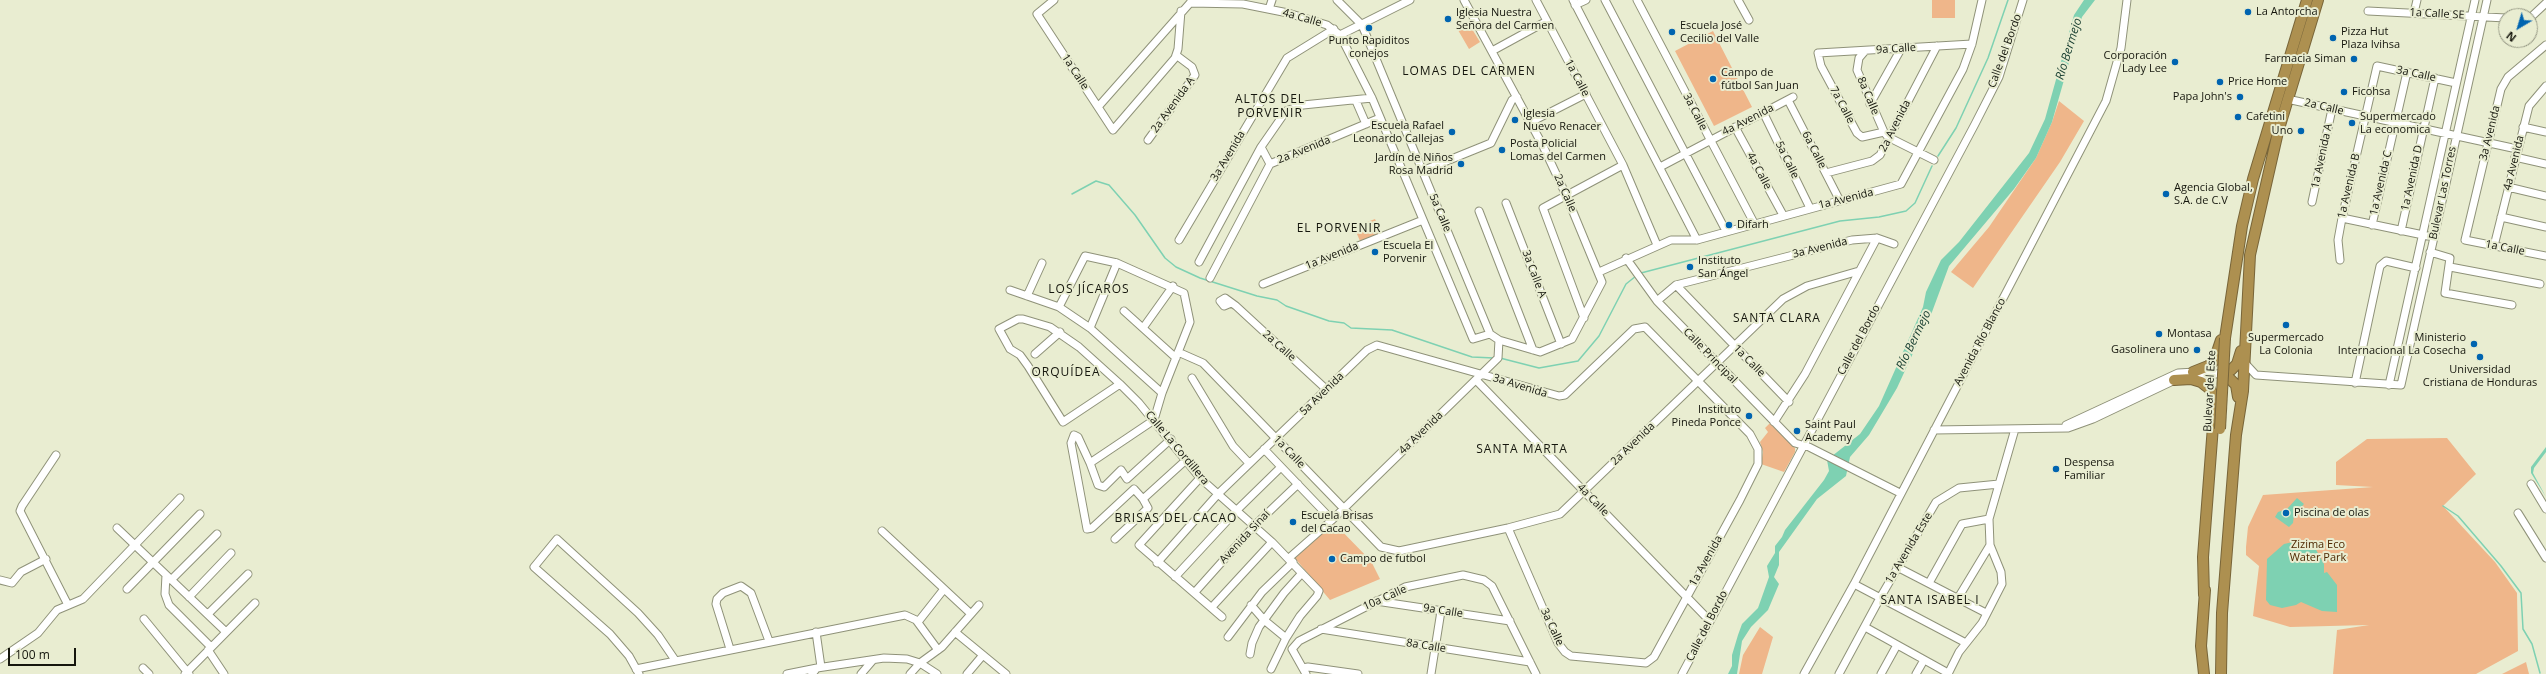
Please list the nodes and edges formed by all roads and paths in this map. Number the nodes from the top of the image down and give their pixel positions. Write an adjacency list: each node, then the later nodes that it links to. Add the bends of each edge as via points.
1 (1054, 0): 55 (street, 1a Calle, via 1037,14)
2 (1272, 0): 22 (street)
3 (1337, 0): 32 (street)
4 (1410, 0): 32 (street)
5 (1464, 0): 39 (street, 2a Calle)
6 (1536, 0): 31 (street, 1a Calle)
7 (1586, 0): 20 (street)
8 (1605, 0): 75 (street)
9 (1637, 0): 71 (street, 3a Calle)
10 (1738, 0): 30 (street)
11 (1982, 0): 35 (street, 1a Avenida)
12 (2023, 0): 172 (street, Calle del Bordo, via 1995,84)
13 (2127, 0): 169 (street, Avenida Río Blanco, via 2122,48 2106,100)
14 (2307, 0): 77 (highway, Bulevar del Este)
15 (2318, 0): 52 (highway)
16 (2417, 0): 26 (street)
17 (2475, 0): 27 (street, Bulevar Las Torres)
18 (2487, 0): 28 (street, Bulevar Las Torres)
19 (1189, 2): 22 (street, 4a Calle, via 1221,2); 24 (street)
20 (1574, 3): 83 (street)
21 (2546, 3): 23 (street)
22 (1269, 9): 33 (street, 4a Calle)
23 (2538, 10)
24 (1181, 11): 42 (street); 55 (street)
25 (2368, 11): 26 (street, 1a Calle SE)
26 (2414, 13): 27 (street, 1a Calle SE)
27 (2472, 16): 28 (street, 1a Calle SE); 46 (street, Bulevar Las Torres)
28 (2483, 17): 29 (street, 1a Calle SE); 69 (street, Bulevar Las Torres)
29 (2498, 18)
30 (1749, 20)
31 (1547, 21): 39 (street); 48 (street, 1a Calle)
32 (1362, 25): 34 (street); 84 (street, 5a Calle)
33 (1334, 29): 34 (street, 4a Calle); 106 (street, 3a Avenida, via 1287,58)
34 (1340, 36): 50 (street, 4a Calle)
35 (1972, 44): 37 (street, 9a Calle); 76 (street, 1a Avenida, via 1963,69)
36 (2546, 45): 72 (street, 3a Avenida, via 2504,83)
37 (1937, 46): 38 (street, 9a Calle); 68 (street, 2a Avenida)
38 (1900, 49): 40 (street, 9a Calle); 54 (street)
39 (1492, 51): 49 (street, 2a Calle)
40 (1865, 51): 41 (street, 9a Calle); 54 (street, 8a Calle, via 1859,58 1857,70)
41 (1819, 53): 68 (street, 7a Calle, via 1816,56 1857,133 1862,137)
42 (1176, 55): 55 (street, 1a Calle, via 1113,130); 70 (street, 2a Avenida A, via 1192,67 1195,75)
43 (2377, 66): 44 (street, 3a Calle); 58 (street, 1a Avenida B)
44 (2407, 72): 45 (street, 3a Calle); 61 (street, 1a Avenida C)
45 (2435, 78): 46 (street, 3a Calle); 65 (street, 1a Avenida D)
46 (2456, 83): 67 (street, Bulevar Las Torres)
47 (2546, 86): 64 (street, 4a Avenida, via 2529,106)
48 (1586, 94): 60 (street); 82 (street, 1a Calle)
49 (1517, 97): 60 (street, 2a Calle); 84 (street, via 1512,100 1491,143)
50 (1372, 98): 53 (street); 59 (street)
51 (1790, 98): 57 (street, 4a Avenida); 85 (street, 6a Calle)
52 (2287, 99): 56 (street, 2a Calle); 121 (highway, via 2263,191)
53 (1356, 100): 62 (street); 73 (street, via 1290,108)
54 (1870, 104): 68 (street, 8a Calle)
55 (1098, 107)
56 (2332, 109): 58 (street, 2a Calle); 90 (street, 1a Avenida A)
57 (1763, 112): 63 (street, 4a Avenida); 92 (street, 5a Calle)
58 (2365, 116): 61 (street, 2a Calle); 96 (street, 1a Avenida B)
59 (1380, 118): 62 (street, 2a Avenida); 97 (street)
60 (1531, 122): 87 (street, 2a Calle)
61 (2395, 123): 65 (street, 2a Calle); 99 (street, 1a Avenida C)
62 (1366, 124): 80 (street, 2a Avenida)
63 (1736, 127): 71 (street, 4a Avenida); 94 (street, 4a Calle)
64 (2523, 128): 66 (street); 74 (street, 4a Avenida)
65 (2423, 129): 67 (street, 2a Calle); 102 (street, 1a Avenida D)
66 (2546, 132)
67 (2446, 134): 69 (street, 2a Calle); 103 (street, Bulevar Las Torres)
68 (1886, 135): 76 (street); 85 (street, 2a Avenida, via 1876,159)
69 (2456, 137): 72 (street, 2a Calle); 104 (street, Bulevar Las Torres)
70 (1148, 140)
71 (1710, 140): 75 (street, 4a Avenida); 98 (street, 3a Calle)
72 (2487, 143): 74 (street, 2a Calle); 108 (street, 3a Avenida)
73 (1261, 148): 80 (street); 116 (street)
74 (2517, 149): 78 (street, 4a Avenida)
75 (1686, 152): 83 (street, 4a Avenida); 101 (street)
76 (1918, 152): 79 (street); 89 (street, 1a Avenida, via 1901,184)
77 (2259, 154): 150 (highway, via 2237,234 2219,352 2211,365); 225 (highway, Bulevar del Este, bridge, via 2242,226 2225,338 2220,429)
78 (2515, 157): 81 (street); 86 (street, 4a Avenida)
79 (1934, 160)
80 (1270, 164): 124 (street, 2a Avenida)
81 (2546, 164)
82 (1623, 165): 87 (street); 110 (street, 1a Calle)
83 (1660, 167): 107 (street)
84 (1422, 171): 140 (street, 5a Calle)
85 (1826, 173): 89 (street, 6a Calle)
86 (2508, 187): 88 (street); 95 (street, 4a Avenida)
87 (1566, 195): 123 (street, 2a Calle); 136 (street, via 1543,208)
88 (2546, 196)
89 (1840, 201): 92 (street, 1a Avenida)
90 (2312, 202)
91 (1506, 204): 142 (street, 3a Calle A)
92 (1810, 208): 94 (street, 1a Avenida)
93 (1479, 211): 145 (street)
94 (1783, 215): 98 (street, 1a Avenida)
95 (2501, 217): 100 (street); 111 (street, 4a Avenida)
96 (2342, 218): 99 (street); 115 (street, 1a Avenida B, via 2338,240)
97 (1423, 220): 125 (street, 1a Avenida); 140 (street, via 1473,339)
98 (1754, 223): 101 (street, 1a Avenida)
99 (2372, 225): 102 (street)
100 (2546, 227)
101 (1726, 231): 107 (street, 1a Avenida)
102 (2401, 231): 103 (street)
103 (2423, 235): 104 (street); 120 (street, Bulevar Las Torres)
104 (2433, 237): 112 (street, Bulevar Las Torres)
105 (1876, 238): 109 (street, 3a Avenida); 122 (street); 128 (street, 3a Avenida, via 1852,240)
106 (1179, 240)
107 (1697, 240): 110 (street, 1a Avenida, via 1671,240)
108 (2465, 240): 111 (street, 1a Calle)
109 (1894, 244)
110 (1657, 245): 114 (street, 1a Avenida)
111 (2494, 246): 113 (street, 1a Calle)
112 (2430, 252): 119 (street, via 2450,258); 159 (street, Bulevar Las Torres, via 2401,385)
113 (2546, 256)
114 (1626, 258): 123 (street, 1a Avenida); 131 (street, Calle Principal)
115 (2340, 260)
116 (1199, 262)
117 (1042, 263): 130 (street)
118 (1116, 263): 127 (street, via 1146,278); 134 (street, via 1085,256); 137 (street)
119 (2450, 267): 126 (street); 133 (street, via 2445,293)
120 (2416, 268): 156 (street, via 2386,261 2380,266); 159 (street, Bulevar Las Torres)
121 (2249, 269): 148 (highway); 151 (highway, via 2240,356 2233,368)
122 (1859, 271): 144 (street, 2a Avenida, via 1794,292); 164 (street)
123 (1599, 272): 136 (street, 2a Calle, via 1602,282)
124 (1210, 278)
125 (1263, 284)
126 (2540, 284)
127 (1173, 286): 138 (street); 147 (street, via 1181,290 1185,296 1190,322)
128 (1676, 286): 131 (street, 3a Avenida); 144 (street, 1a Calle)
129 (1010, 290): 130 (street)
130 (1027, 296): 134 (street)
131 (1657, 301): 149 (street, Calle Principal)
132 (1231, 303): 161 (street, 2a Calle)
133 (2512, 305)
134 (1059, 307): 137 (street)
135 (1124, 311): 138 (street)
136 (1584, 318): 142 (street, via 1572,339)
137 (1090, 328): 162 (street)
138 (1143, 328): 147 (street)
139 (1060, 332): 146 (street); 158 (street); 158 (street, via 1020,318 1000,328 999,332 1010,350 1022,357 1063,422)
140 (1490, 334): 141 (street)
141 (1499, 340): 145 (street); 153 (street, 4a Avenida, via 1498,358)
142 (1561, 344): 145 (street, via 1540,352)
143 (1383, 346): 153 (street, 3a Avenida); 161 (street, 5a Avenida, via 1377,345 1367,350)
144 (1734, 346): 149 (street, 2a Avenida); 164 (street, 1a Calle)
145 (1533, 350)
146 (1035, 354)
147 (1177, 355): 162 (street); 170 (street, 1a Calle, via 1203,362)
148 (2243, 360): 152 (street); 160 (highway)
149 (1716, 363): 157 (street, 2a Avenida); 166 (street, Calle Principal)
150 (2193, 372): 151 (street); 167 (street, via 2178,373)
151 (2224, 373): 155 (street); 160 (highway)
152 (2256, 375): 156 (street); 160 (street)
153 (1478, 377): 157 (street, 3a Avenida, via 1551,396 1565,395 1634,329 1641,326 1647,328); 185 (street, 4a Calle); 190 (street, 4a Avenida)
154 (1192, 378): 177 (street, via 1233,446)
155 (2174, 380): 163 (highway, via 2197,381 2210,388); 167 (street, via 2093,420 2068,428)
156 (2355, 380): 159 (street)
157 (1698, 381): 185 (street, 2a Avenida); 226 (street, 1a Avenida, via 1755,440 1758,464)
158 (1120, 384): 165 (street, Calle La Cordillera)
159 (2389, 385)
160 (2239, 388): 163 (highway, via 2230,382 2222,382 2215,388); 297 (highway, via 2222,614)
161 (1326, 389): 170 (street, 5a Avenida)
162 (1162, 393): 165 (street)
163 (2214, 394): 225 (highway, via 2215,418 2203,557)
164 (1789, 402): 166 (street)
165 (1154, 420): 171 (street, Calle La Cordillera); 176 (street)
166 (1774, 422): 172 (street, Calle Principal, via 1795,443)
167 (2064, 426): 168 (street)
168 (2015, 429): 169 (street); 182 (street)
169 (1934, 430): 186 (street, Avenida Río Blanco)
170 (1276, 437): 173 (street, 5a Avenida); 190 (street, 1a Calle)
171 (1170, 439): 175 (street, Calle La Cordillera); 180 (street)
172 (1802, 446): 186 (street, Calle Principal, via 1818,451); 243 (street, Calle del Bordo)
173 (1264, 450): 177 (street, 5a Avenida); 178 (street)
174 (56, 455): 209 (street, via 20,511)
175 (1186, 460): 179 (street, Calle La Cordillera); 189 (street)
176 (1090, 463): 180 (street, via 1101,487 1120,470); 184 (street, via 1078,436 1074,435 1070,443 1087,529 1092,528)
177 (1249, 463): 187 (street, 5a Avenida)
178 (1281, 467): 181 (street); 192 (street)
179 (1200, 478): 187 (street, Calle La Cordillera); 212 (street, via 1139,545)
180 (1127, 479): 184 (street)
181 (1298, 484): 196 (street); 197 (street, Avenida Sinaí)
182 (1999, 484): 195 (street); 213 (street, 1a Avenida Este, via 1959,488 1936,502)
183 (2531, 484): 191 (street)
184 (1134, 489): 189 (street)
185 (1584, 491): 199 (street, 2a Avenida, via 1560,514); 226 (street, 4a Calle)
186 (1900, 493): 220 (street, Avenida Río Blanco)
187 (1218, 494): 192 (street, Calle La Cordillera); 212 (street, 5a Avenida)
188 (180, 498): 204 (street)
189 (1143, 499): 202 (street, via 1148,508)
190 (1344, 508): 196 (street, 4a Avenida); 206 (street, 1a Calle, via 1381,548)
191 (2546, 509)
192 (1237, 510): 197 (street, Calle La Cordillera); 216 (street)
193 (2518, 513): 208 (street)
194 (200, 514): 211 (street)
195 (1989, 519): 205 (street); 219 (street, via 1962,524)
196 (1332, 520): 210 (street, 4a Avenida)
197 (1254, 526): 203 (street, Calle La Cordillera); 223 (street, Avenida Sinaí)
198 (118, 528): 204 (street)
199 (1508, 528): 206 (street, 2a Avenida); 264 (street, 3a Calle, via 1564,652 1571,656 1643,663)
200 (882, 531): 222 (street)
201 (217, 534): 218 (street)
202 (1115, 539)
203 (1272, 542): 210 (street, Calle La Cordillera); 235 (street)
204 (135, 544): 211 (street); 233 (street, via 83,599)
205 (1990, 545): 229 (street); 237 (street, via 2003,578)
206 (1399, 551)
207 (231, 553): 227 (street)
208 (2546, 558)
209 (46, 559): 217 (street, via 21,572 12,583); 233 (street)
210 (1291, 560): 214 (street, Calle La Cordillera); 232 (street, 4a Avenida)
211 (153, 562): 218 (street); 221 (street)
212 (1158, 563): 216 (street)
213 (1898, 567): 219 (street); 228 (street, 1a Avenida Este)
214 (1302, 573): 242 (street, via 1284,592); 254 (street, Calle La Cordillera, via 1319,590)
215 (248, 574): 238 (street)
216 (1176, 577): 223 (street)
217 (0, 580)
218 (171, 580): 224 (street); 224 (street); 227 (street)
219 (1929, 583): 229 (street)
220 (1854, 584): 228 (street); 292 (street, Avenida Río Blanco)
221 (127, 589)
222 (944, 589): 239 (street); 246 (street)
223 (1195, 592): 235 (street)
224 (165, 594): 259 (street, via 169,605)
225 (2204, 595): 296 (highway, Bulevar del Este, via 2201,646)
226 (1687, 596): 243 (street, 4a Calle); 264 (street, 1a Avenida)
227 (188, 597): 238 (street)
228 (1880, 598): 247 (street, 1a Avenida Este); 256 (street)
229 (1958, 598): 237 (street)
230 (1375, 601): 236 (street, 9a Calle); 244 (street, 10a Calle); 245 (street, 10a Calle, via 1405,587 1463,575 1484,580 1496,592)
231 (255, 603): 249 (street)
232 (1251, 604): 242 (street); 253 (street, 4a Avenida)
233 (68, 605): 265 (street, via 57,610 38,633)
234 (979, 605): 239 (street)
235 (1212, 607): 240 (street)
236 (1441, 611): 245 (street, 9a Calle); 258 (street)
237 (1986, 613): 256 (street)
238 (208, 614): 249 (street)
239 (971, 614): 251 (street)
240 (1222, 617)
241 (144, 619): 276 (street)
242 (1264, 620): 254 (street); 262 (street, via 1252,643)
243 (1709, 620): 291 (street, Calle del Bordo)
244 (1338, 621): 248 (street, 10a Calle); 252 (street)
245 (1510, 621): 269 (street)
246 (918, 622): 250 (street, via 910,615 905,615); 261 (street)
247 (1865, 627): 257 (street); 293 (street, 1a Avenida Este)
248 (1321, 629): 252 (street, 8a Calle); 274 (street, 10a Calle, via 1294,645 1292,649)
249 (226, 632): 259 (street)
250 (816, 632): 255 (street); 272 (street)
251 (955, 632): 261 (street); 263 (street)
252 (1343, 634): 258 (street, 8a Calle)
253 (1228, 637)
254 (1286, 638): 273 (street)
255 (769, 641): 260 (street); 260 (street, via 751,592 741,586 723,593 716,604)
256 (1966, 643): 278 (street)
257 (1897, 645): 268 (street); 294 (street)
258 (1436, 648): 269 (street, 8a Calle); 289 (street)
259 (209, 649): 276 (street); 280 (street)
260 (730, 649): 266 (street)
261 (938, 650): 270 (street)
262 (1250, 654)
263 (982, 655): 286 (street); 287 (street)
264 (1654, 657)
265 (0, 659)
266 (675, 660): 275 (street); 275 (street, via 658,635 622,597 557,539 534,567 610,634)
267 (873, 660): 270 (street, via 899,658); 272 (street); 283 (street)
268 (1924, 660): 278 (street); 295 (street)
269 (1530, 662): 290 (street)
270 (920, 663): 284 (street); 285 (street)
271 (142, 668): 279 (street)
272 (819, 668): 277 (street); 282 (street)
273 (1271, 669)
274 (1305, 670): 288 (street)
275 (638, 671)
276 (187, 673)
277 (796, 673): 281 (street)
278 (1948, 673)
279 (149, 674)
280 (224, 674)
281 (787, 674)
282 (812, 674)
283 (861, 674)
284 (910, 674)
285 (937, 674)
286 (967, 674)
287 (1006, 674)
288 (1358, 674)
289 (1431, 674)
290 (1536, 674)
291 (1682, 674)
292 (1804, 674)
293 (1839, 674)
294 (1881, 674)
295 (1916, 674)
296 (2204, 674)
297 (2221, 674)

